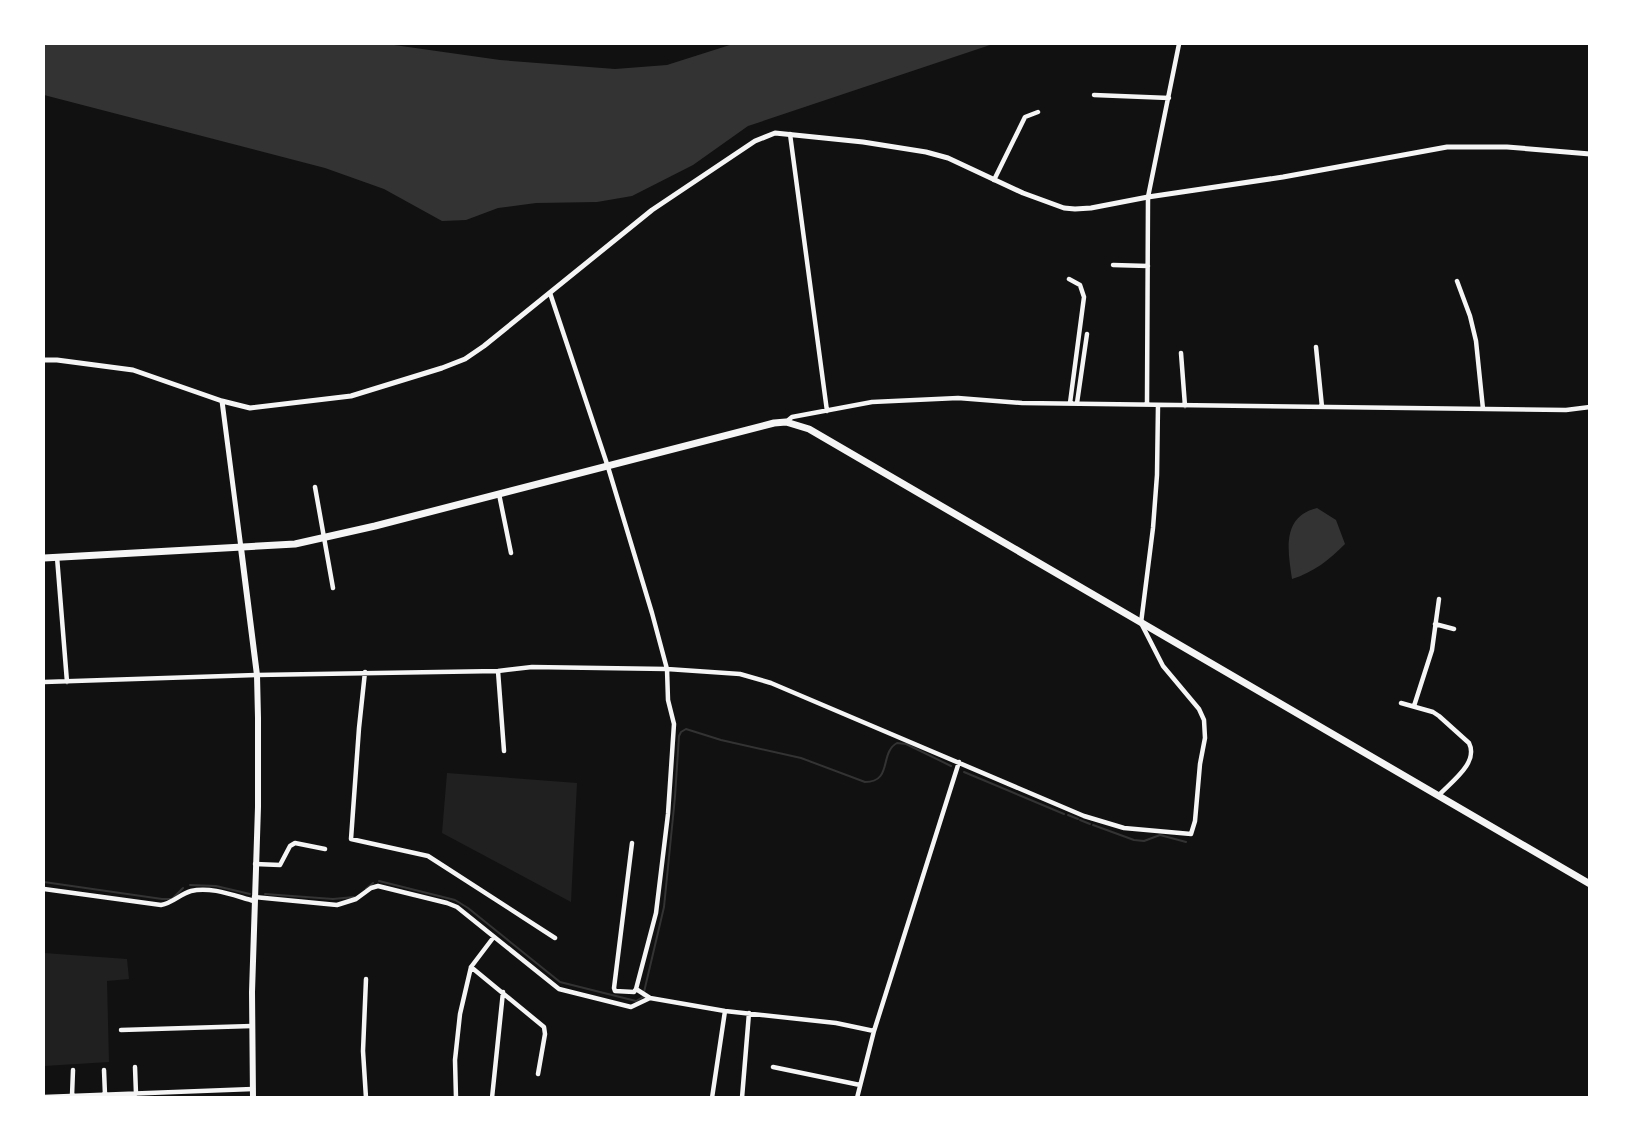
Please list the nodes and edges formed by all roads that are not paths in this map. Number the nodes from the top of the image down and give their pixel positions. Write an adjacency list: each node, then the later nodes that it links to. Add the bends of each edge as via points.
1 (1179, 44): 3 (street)
2 (1094, 95): 3 (street)
3 (1169, 98): 8 (street)
4 (1038, 112): 7 (street, via 1025,117)
5 (790, 135): 7 (street, via 926,152); 13 (street, via 775,133 755,141 682,189); 27 (street)
6 (1590, 154): 8 (street, via 1447,147)
7 (994, 180): 8 (street, via 1064,208 1091,208)
8 (1148, 197): 10 (street)
9 (1113, 265): 10 (street)
10 (1148, 266): 21 (street)
11 (1069, 279): 19 (street, via 1080,285 1084,297)
12 (1457, 281): 26 (street, via 1476,341)
13 (550, 293): 18 (street, via 465,359 414,378 351,396 297,403 250,408); 29 (street)
14 (1088, 334): 20 (street)
15 (1316, 346): 24 (street)
16 (1181, 353): 23 (street)
17 (44, 360): 18 (street, via 133,370)
18 (222, 402): 33 (street)
19 (1070, 403): 20 (street); 27 (street, via 958,398 892,400)
20 (1077, 403): 21 (street)
21 (1147, 404): 22 (street)
22 (1158, 405): 23 (street); 39 (street, via 1153,528)
23 (1185, 406): 24 (street)
24 (1322, 407): 26 (street)
25 (1590, 407): 26 (street)
26 (1483, 409)
27 (827, 411): 28 (street, via 792,417)
28 (786, 422): 29 (main road); 39 (main road, via 804,426)
29 (608, 466): 31 (main road); 42 (street)
30 (315, 487): 32 (street)
31 (499, 494): 32 (main road); 34 (street)
32 (324, 537): 33 (main road, via 295,544); 37 (street)
33 (241, 548): 35 (main road); 45 (main road)
34 (511, 553)
35 (57, 557): 36 (main road); 47 (street)
36 (44, 558)
37 (333, 588)
38 (1439, 599): 40 (street)
39 (1141, 623): 51 (street, via 1163,666 1204,720 1205,738 1191,834 1124,828 1084,816); 52 (main road)
40 (1435, 624): 41 (street); 49 (street, via 1429,662)
41 (1454, 629)
42 (667, 669): 43 (street, via 532,667); 51 (street, via 740,674 771,683); 63 (street, via 674,724 668,814 656,913)
43 (498, 671): 44 (street); 50 (street)
44 (365, 672): 45 (street); 60 (street, via 351,839 428,856)
45 (257, 675): 47 (street); 55 (main road)
46 (44, 682): 47 (street)
47 (67, 682)
48 (1401, 703): 49 (street)
49 (1414, 706): 52 (street, via 1439,716 1472,748 1466,767)
50 (504, 750)
51 (959, 762): 70 (street)
52 (1438, 796): 56 (main road)
53 (632, 843): 63 (street, via 614,988 628,993)
54 (325, 849): 55 (street, via 294,843 280,865)
55 (255, 864): 58 (main road)
56 (1590, 884)
57 (44, 889): 58 (street, via 161,905 196,890)
58 (254, 899): 59 (street, via 337,905 356,899 370,888 386,887 453,905); 68 (main road)
59 (493, 938): 61 (street); 65 (street, via 559,989 631,1007)
60 (555, 939)
61 (471, 967): 64 (street); 84 (street, via 460,1014)
62 (366, 979): 83 (street)
63 (636, 988): 65 (street)
64 (503, 992): 75 (street, via 544,1028); 85 (street)
65 (650, 999): 66 (street)
66 (725, 1011): 67 (street); 86 (street)
67 (748, 1013): 70 (street); 87 (street)
68 (252, 1026): 69 (street); 77 (main road)
69 (121, 1030)
70 (874, 1031): 76 (street)
71 (135, 1067): 78 (street)
72 (773, 1067): 76 (street)
73 (72, 1070): 80 (street)
74 (104, 1070): 79 (street)
75 (538, 1074)
76 (860, 1085): 88 (street)
77 (253, 1089): 78 (street); 82 (main road)
78 (136, 1094): 79 (street)
79 (105, 1095): 80 (street)
80 (72, 1096): 81 (street)
81 (44, 1097)
82 (253, 1098)
83 (366, 1098)
84 (456, 1098)
85 (492, 1098)
86 (712, 1098)
87 (742, 1098)
88 (857, 1098)

